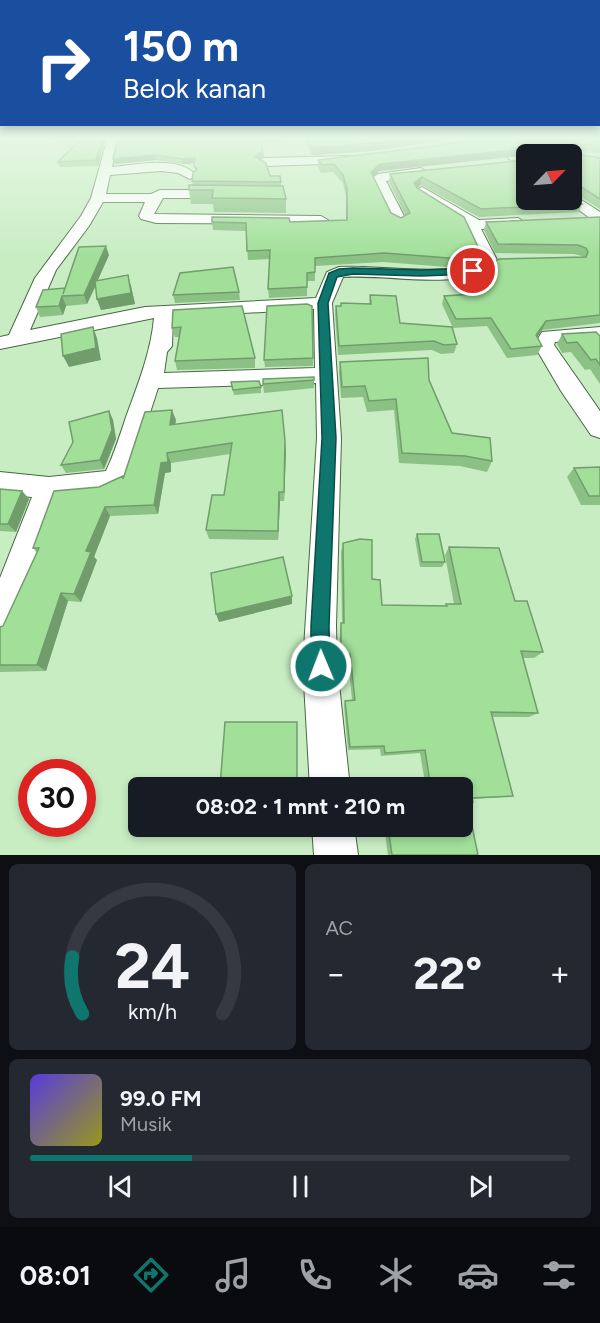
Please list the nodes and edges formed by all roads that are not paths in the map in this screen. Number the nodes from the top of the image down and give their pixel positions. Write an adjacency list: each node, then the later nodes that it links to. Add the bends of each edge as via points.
1 (103, 177): 5 (street)
2 (387, 177): 8 (street, via 378,178)
3 (422, 190): 10 (street)
4 (239, 194): 6 (street, via 164,193)
5 (98, 198): 6 (street); 16 (street, via 48,270)
6 (154, 198): 7 (street, via 148,218)
7 (321, 220)
8 (399, 220)
9 (531, 222): 10 (street)
10 (475, 224): 11 (street, via 471,226)
11 (489, 260): 12 (street); 13 (street, via 486,267 468,271 339,272 333,276)
12 (511, 261)
13 (323, 303): 14 (street); 17 (street)
14 (164, 312): 16 (street); 18 (street, via 162,346 157,350)
15 (600, 333): 19 (street, via 553,336 546,338 544,345)
16 (9, 340)
17 (333, 367): 18 (street); 23 (street, via 320,626)
18 (152, 381): 21 (street, via 118,476 113,481)
19 (600, 429)
20 (0, 483): 21 (street)
21 (49, 488): 22 (street)
22 (0, 619)
23 (329, 777)
24 (334, 837): 25 (street)
25 (336, 855)

